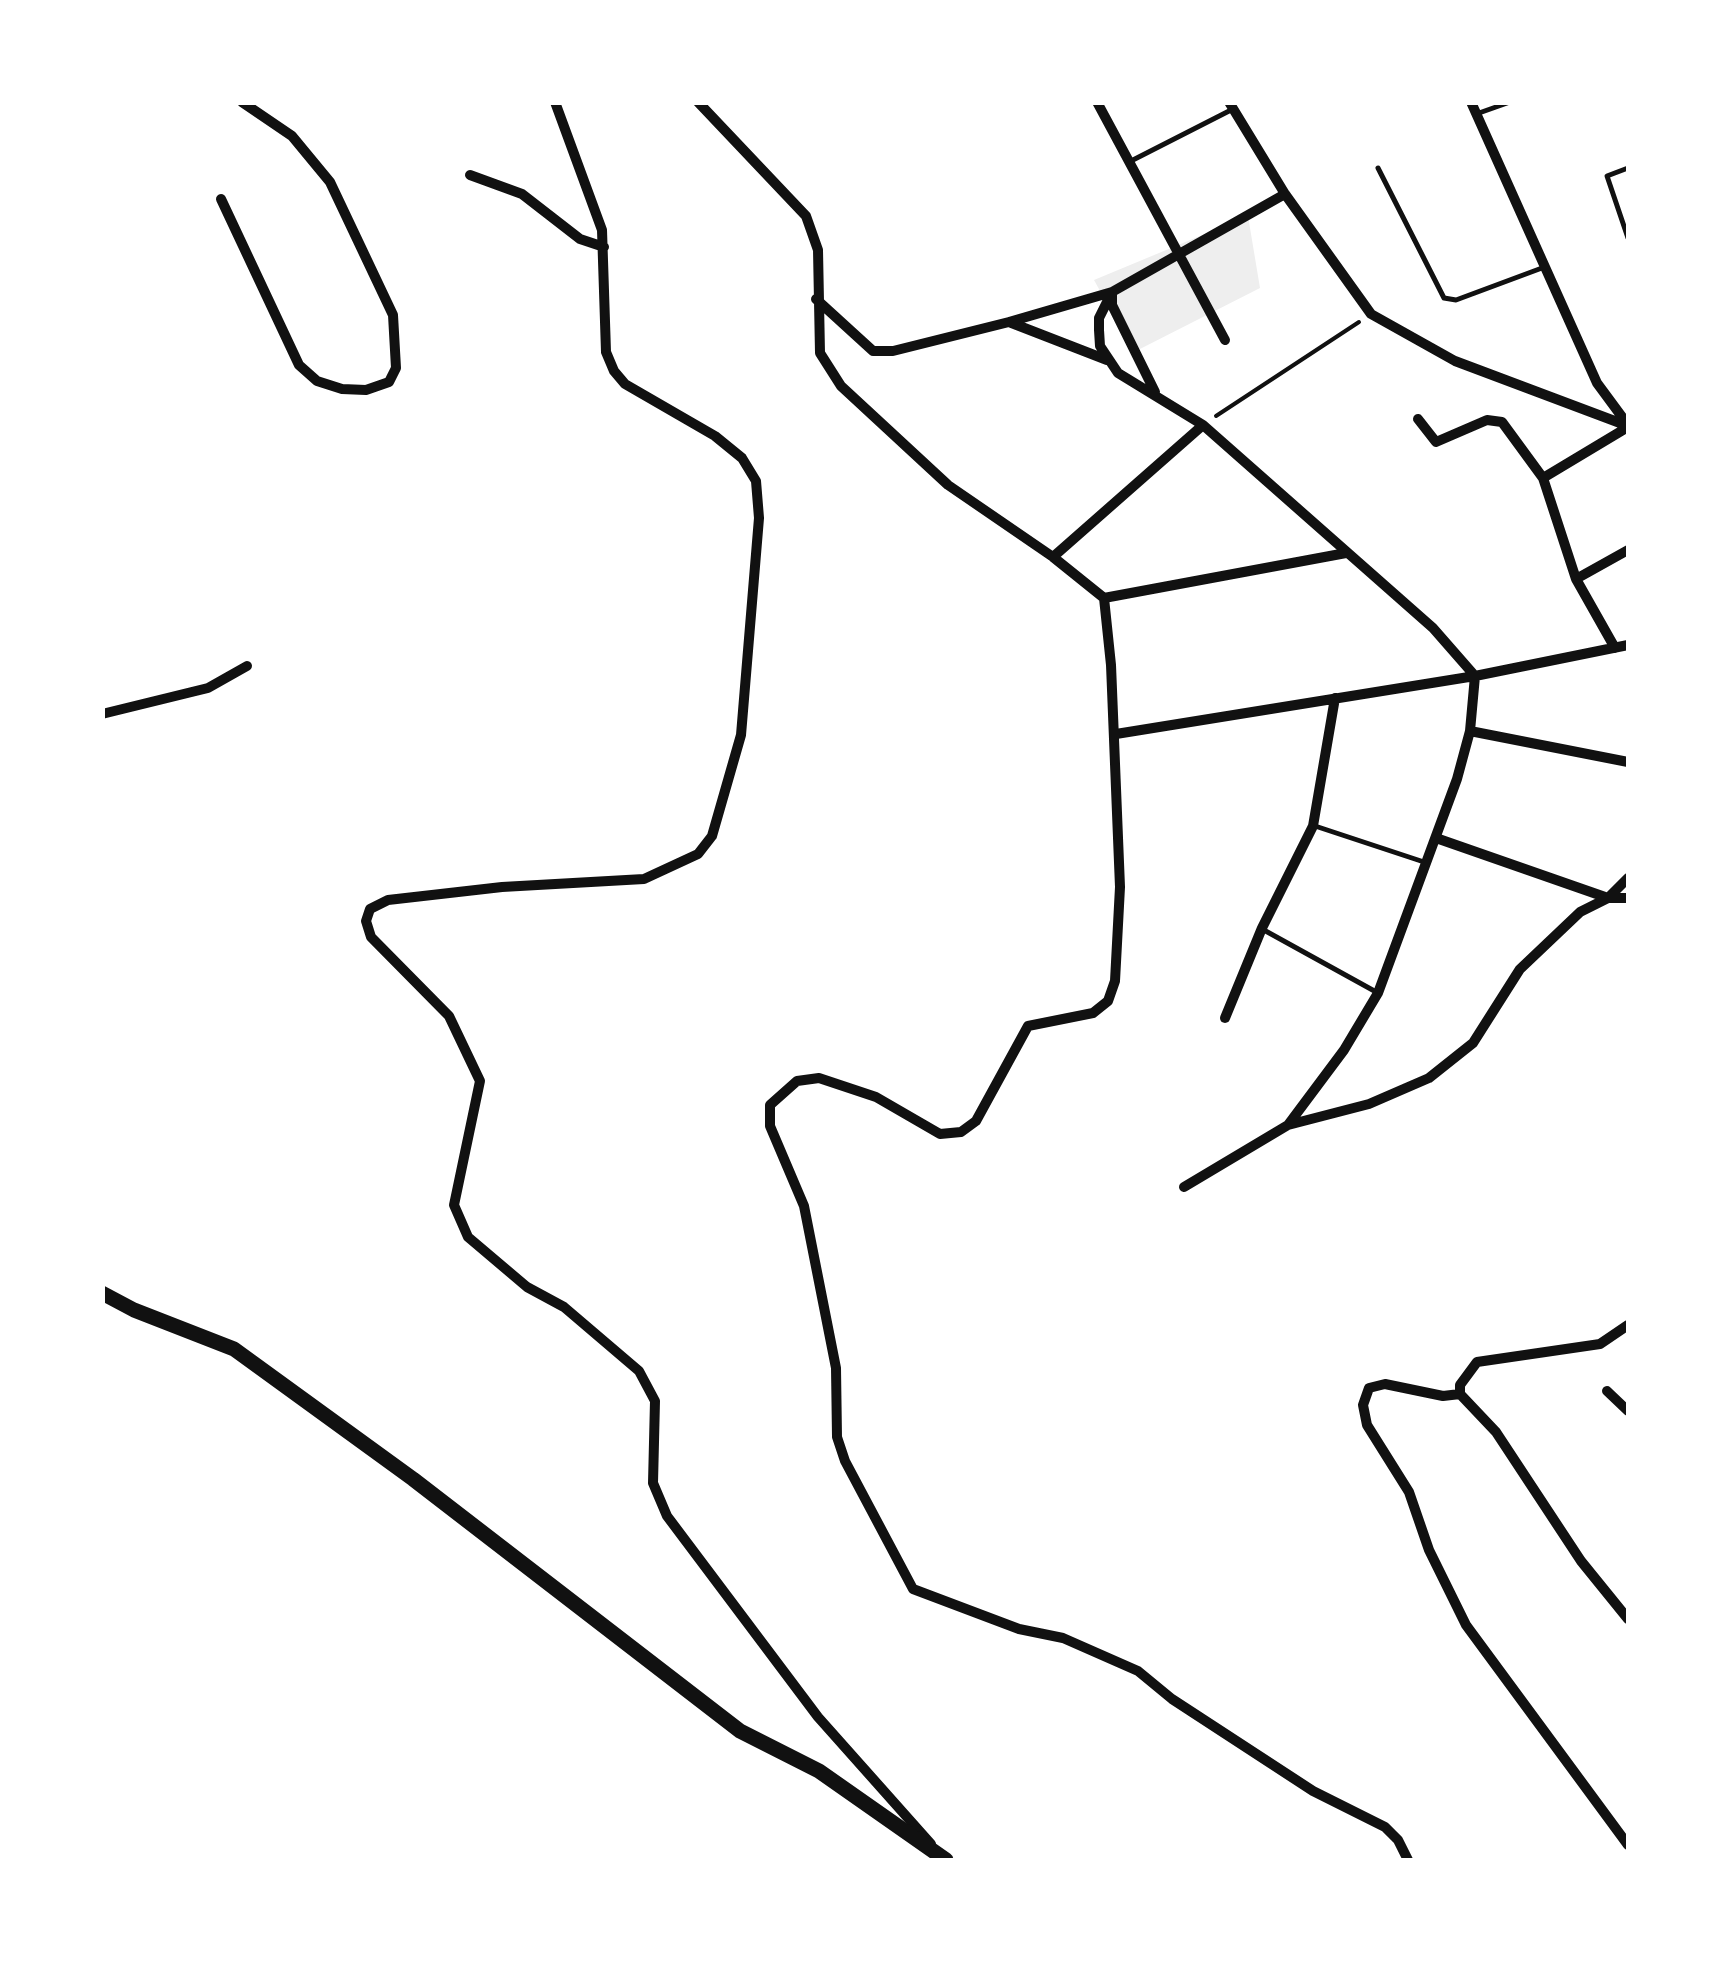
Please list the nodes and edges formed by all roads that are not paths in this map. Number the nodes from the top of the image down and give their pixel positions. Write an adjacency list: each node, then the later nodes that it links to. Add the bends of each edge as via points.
1 (242, 102): 13 (street, via 292,136 330,182 392,315 396,368 389,382 342,389 306,373)
2 (555, 102): 15 (street)
3 (698, 102): 19 (street, via 806,216 818,250)
4 (1097, 102): 8 (street)
5 (1510, 102): 7 (lane)
6 (1231, 106): 8 (lane); 12 (street)
7 (1474, 108): 17 (street)
8 (1129, 162): 16 (street)
9 (1378, 168): 17 (lane, via 1444,298 1456,300)
10 (1628, 168): 14 (lane, via 1606,176)
11 (470, 174): 15 (street, via 522,194 580,239)
12 (1285, 194): 16 (street); 26 (street, via 1371,314 1455,360)
13 (221, 199)
14 (1628, 238)
15 (604, 247): 60 (street, via 606,352 614,371 715,436 742,458 756,481 759,518 741,735 712,836 698,854 644,879 388,900 370,909 366,922 371,937 449,1016 480,1080 454,1205 468,1237 638,1371 655,1401 653,1483 667,1516 818,1717)
16 (1176, 254): 18 (street); 21 (street)
17 (1542, 268): 26 (street, via 1597,382)
18 (1112, 292): 20 (street); 22 (street, via 1099,318); 23 (street, via 1112,305)
19 (816, 300): 20 (street, via 865,347 882,352); 30 (street, via 820,354 841,386 948,485)
20 (1010, 322): 22 (street)
21 (1225, 340)
22 (1108, 360): 23 (street)
23 (1156, 393): 25 (street)
24 (1418, 418): 27 (street, via 1436,442 1486,420 1502,422)
25 (1203, 426): 29 (street); 30 (street)
26 (1628, 426): 27 (street)
27 (1544, 478): 31 (street)
28 (1628, 550): 31 (street)
29 (1346, 553): 32 (street); 36 (street, via 1433,628)
30 (1052, 557): 32 (street)
31 (1576, 578): 34 (street)
32 (1104, 598): 40 (street)
33 (1628, 645): 34 (street)
34 (1615, 648): 36 (street)
35 (247, 666): 38 (street, via 208,688)
36 (1475, 676): 37 (street); 39 (street)
37 (1335, 698): 40 (street); 42 (street)
38 (102, 714)
39 (1470, 730): 41 (street); 43 (street)
40 (1116, 734): 61 (street, via 1120,887 1108,1001 1093,1013 1028,1026 976,1121 961,1132 940,1134 876,1097 819,1078 797,1082 770,1105 770,1126 804,1206 836,1368 837,1436 912,1589 1019,1629 1063,1638 1138,1671 1312,1790 1385,1827)
41 (1628, 762)
42 (1313, 826): 44 (lane); 48 (street)
43 (1436, 838): 44 (street); 46 (street)
44 (1426, 863): 49 (street)
45 (1628, 878): 46 (street)
46 (1608, 898): 47 (street); 51 (street, via 1580,912 1520,970 1473,1043 1429,1078 1369,1104)
47 (1628, 898)
48 (1262, 928): 49 (lane); 50 (street)
49 (1378, 993): 51 (street)
50 (1224, 1018)
51 (1288, 1125): 52 (street)
52 (1184, 1187)
53 (102, 1293): 60 (main road, via 234,1349 740,1731 819,1771)
54 (1628, 1325): 56 (street, via 1600,1344 1477,1362)
55 (1607, 1392): 57 (street)
56 (1460, 1394): 58 (street, via 1496,1432 1581,1562); 59 (street, via 1370,1388 1363,1405 1367,1426 1409,1492 1466,1626)
57 (1628, 1412)
58 (1628, 1619)
59 (1628, 1844)
60 (942, 1859)
61 (1408, 1860)

